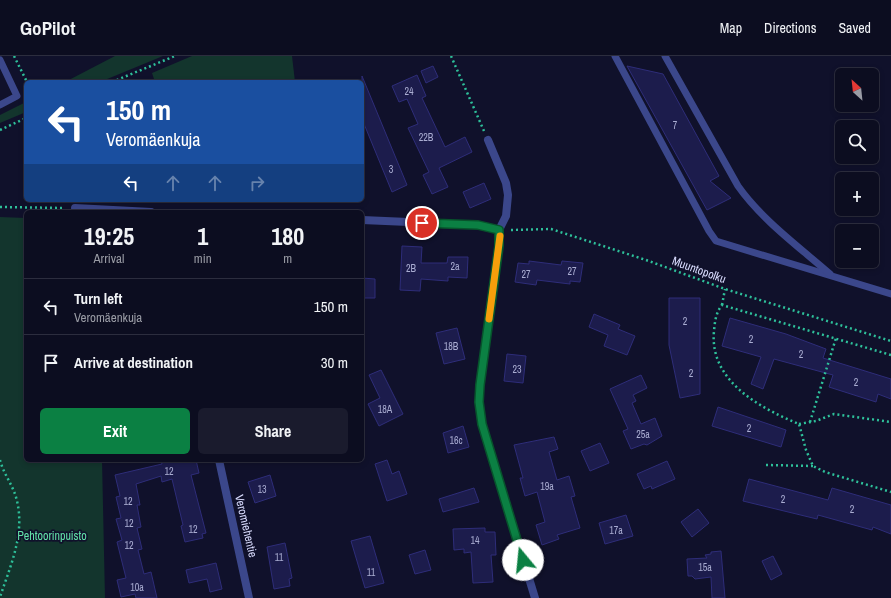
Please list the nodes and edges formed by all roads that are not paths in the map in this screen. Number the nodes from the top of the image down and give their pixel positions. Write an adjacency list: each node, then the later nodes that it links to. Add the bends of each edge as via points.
1 (615, 56): 10 (lane, via 716,241)
2 (665, 56): 10 (lane, via 746,199)
3 (0, 60): 4 (lane, via 17,96)
4 (0, 105)
5 (488, 140): 9 (street, via 506,183 508,196 506,216)
6 (75, 208): 7 (street)
7 (113, 210)
8 (364, 220): 9 (street, via 478,225)
9 (499, 230): 14 (street, via 479,402 482,424)
10 (833, 276): 11 (lane)
11 (891, 294)
12 (219, 462): 13 (street, Veromiehentie)
13 (249, 598)
14 (535, 598)

